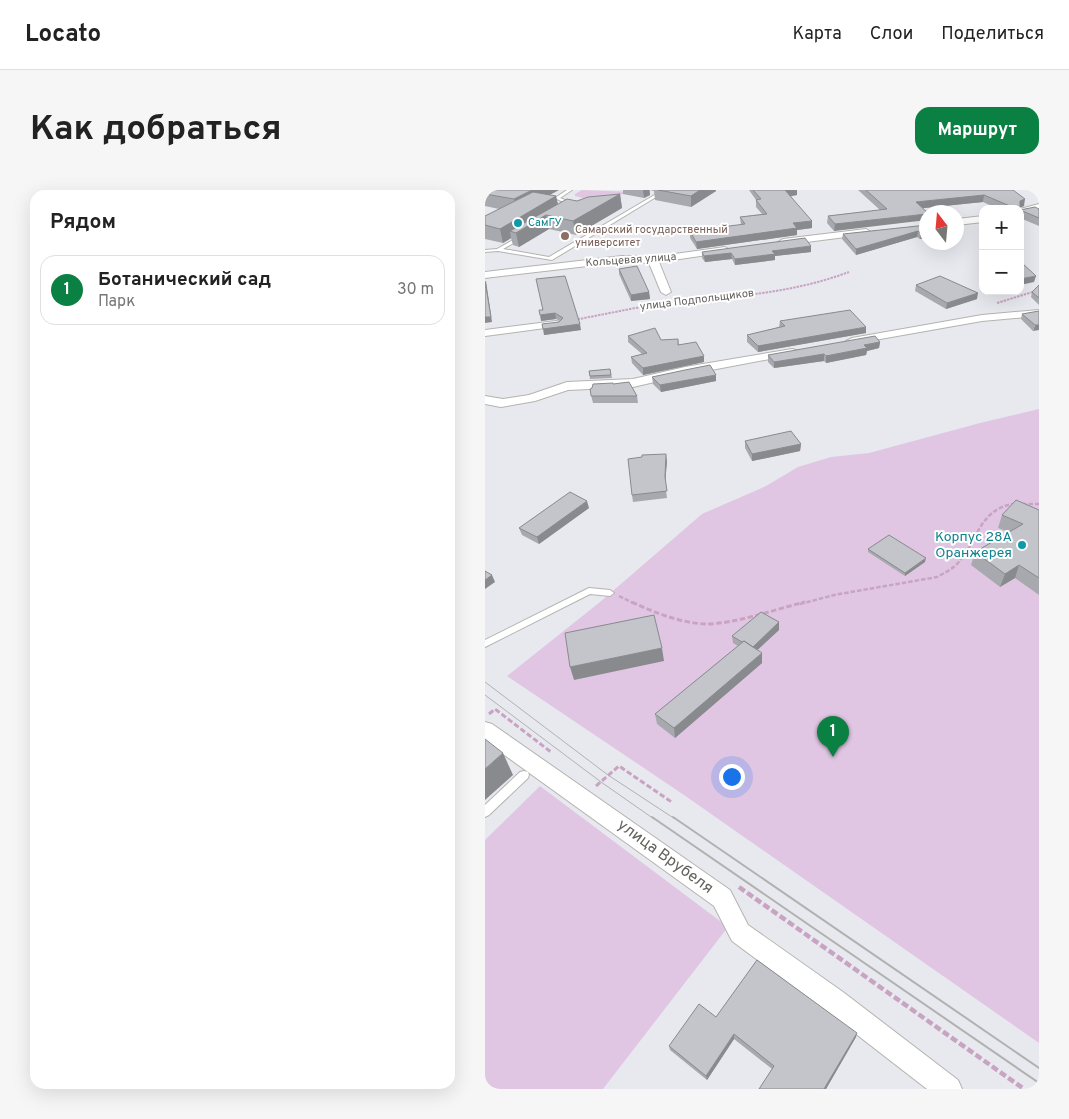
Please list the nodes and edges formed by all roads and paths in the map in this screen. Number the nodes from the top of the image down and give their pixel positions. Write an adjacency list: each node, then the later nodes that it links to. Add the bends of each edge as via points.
1 (570, 190): 6 (lane, via 557,198 573,205)
2 (665, 190): 4 (lane)
3 (652, 192): 4 (lane)
4 (659, 194): 14 (lane, via 550,260)
5 (1039, 207): 7 (street)
6 (571, 208)
7 (1024, 211)
8 (979, 219): 9 (street)
9 (964, 221)
10 (879, 231): 12 (street)
11 (524, 235): 14 (lane)
12 (775, 243)
13 (737, 248): 16 (street, Кольцевая улица)
14 (498, 250): 15 (lane)
15 (485, 252)
16 (653, 260): 18 (street, Кольцевая улица, via 622,259); 20 (street)
17 (849, 272): 20 (path, улица Подпольщиков, via 793,288 712,298)
18 (485, 275)
19 (1039, 290): 23 (path, via 989,306)
20 (668, 296)
21 (662, 302): 24 (path, улица Подпольщиков)
22 (1039, 313): 23 (street)
23 (982, 318): 26 (street)
24 (556, 324): 25 (street)
25 (485, 333)
26 (838, 344)
27 (800, 350): 28 (street, via 633,383 567,386 501,404)
28 (485, 400)
29 (1039, 504): 30 (path, via 999,507 950,573 834,595 734,620 707,624 685,622)
30 (609, 593): 31 (lane, via 589,591)
31 (485, 644)
32 (485, 717): 34 (path, via 495,709)
33 (485, 730): 40 (street, улица Врубеля, via 722,898 740,933)
34 (557, 757)
35 (524, 775): 38 (lane)
36 (588, 781): 37 (path)
37 (604, 792)
38 (485, 812)
39 (735, 884): 41 (path)
40 (949, 1089)
41 (1024, 1089)

